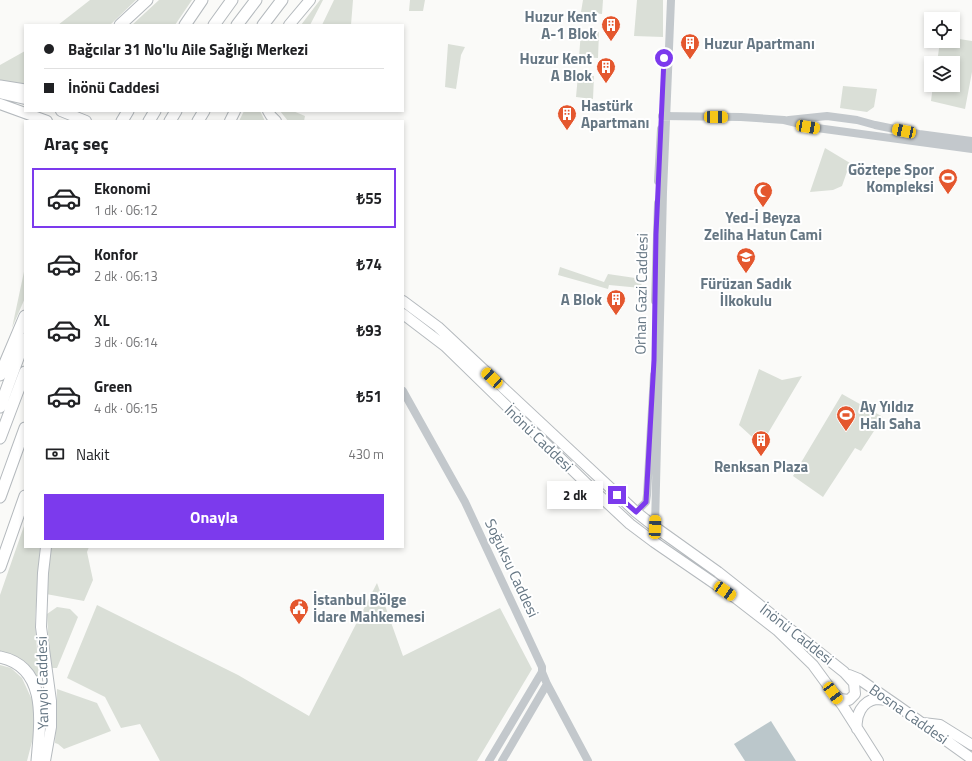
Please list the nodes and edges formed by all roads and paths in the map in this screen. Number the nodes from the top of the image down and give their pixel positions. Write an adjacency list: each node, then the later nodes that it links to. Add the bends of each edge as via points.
1 (147, 0): 9 (highway)
2 (202, 0): 10 (highway)
3 (232, 0): 11 (highway)
4 (256, 0): 12 (highway)
5 (282, 0): 13 (highway)
6 (311, 0): 14 (main road); 15 (main road)
7 (666, 0): 23 (street, Orhan Gazi Caddesi)
8 (671, 0): 23 (street, Orhan Gazi Caddesi)
9 (121, 24)
10 (186, 24)
11 (215, 24)
12 (238, 24)
13 (264, 24)
14 (291, 24)
15 (297, 24)
16 (0, 86): 17 (highway)
17 (24, 90)
18 (0, 93): 19 (main road)
19 (24, 99)
20 (0, 104): 25 (main road)
21 (64, 112): 26 (main road)
22 (269, 112): 27 (main road)
23 (664, 116): 28 (street); 44 (street, Orhan Gazi Caddesi, via 656,234 654,360 647,495 646,502); 45 (street, Orhan Gazi Caddesi)
24 (827, 116): 28 (street); 29 (street); 30 (street, via 919,134)
25 (44, 120)
26 (84, 120)
27 (275, 120)
28 (784, 120): 29 (street)
29 (826, 129): 31 (street)
30 (972, 141)
31 (972, 149)
32 (404, 302): 44 (main road, İnönü Caddesi, via 438,328)
33 (404, 315): 53 (main road, İnönü Caddesi, via 445,346 630,524 777,630 813,664)
34 (24, 318): 36 (highway)
35 (24, 343): 39 (highway)
36 (0, 375)
37 (24, 375): 41 (highway)
38 (404, 393): 50 (street, Soğuksu Caddesi, via 465,502 542,667)
39 (0, 407)
40 (24, 431): 42 (highway)
41 (0, 438)
42 (0, 496)
43 (24, 499): 47 (highway)
44 (636, 512): 45 (main road, İnönü Caddesi)
45 (655, 527): 51 (main road, İnönü Caddesi, via 718,572)
46 (46, 548): 48 (main road)
47 (0, 567)
48 (41, 627): 61 (main road, Yanyol Caddesi, via 45,726); 62 (main road, via 51,701 51,727)
49 (0, 657): 61 (highway, via 18,664 36,688 40,713)
50 (542, 672): 52 (street, Soğuksu Caddesi); 63 (street)
51 (844, 672): 53 (main road, via 854,683 854,694 849,700 844,700); 54 (main road, Bosna Caddesi)
52 (548, 684): 64 (street); 65 (street, Soğuksu Caddesi)
53 (833, 693): 56 (main road, İnönü Caddesi)
54 (889, 700): 55 (main road, Bosna Caddesi); 56 (main road, via 875,699 865,705 858,715)
55 (922, 723): 57 (main road, via 940,725); 58 (main road, Bosna Caddesi)
56 (858, 729): 66 (main road, İnönü Caddesi)
57 (963, 739): 58 (main road); 59 (main road)
58 (944, 740): 60 (main road, Bosna Caddesi)
59 (972, 744)
60 (972, 759)
61 (38, 761)
62 (45, 761)
63 (489, 761)
64 (502, 761)
65 (588, 761)
66 (878, 761)

